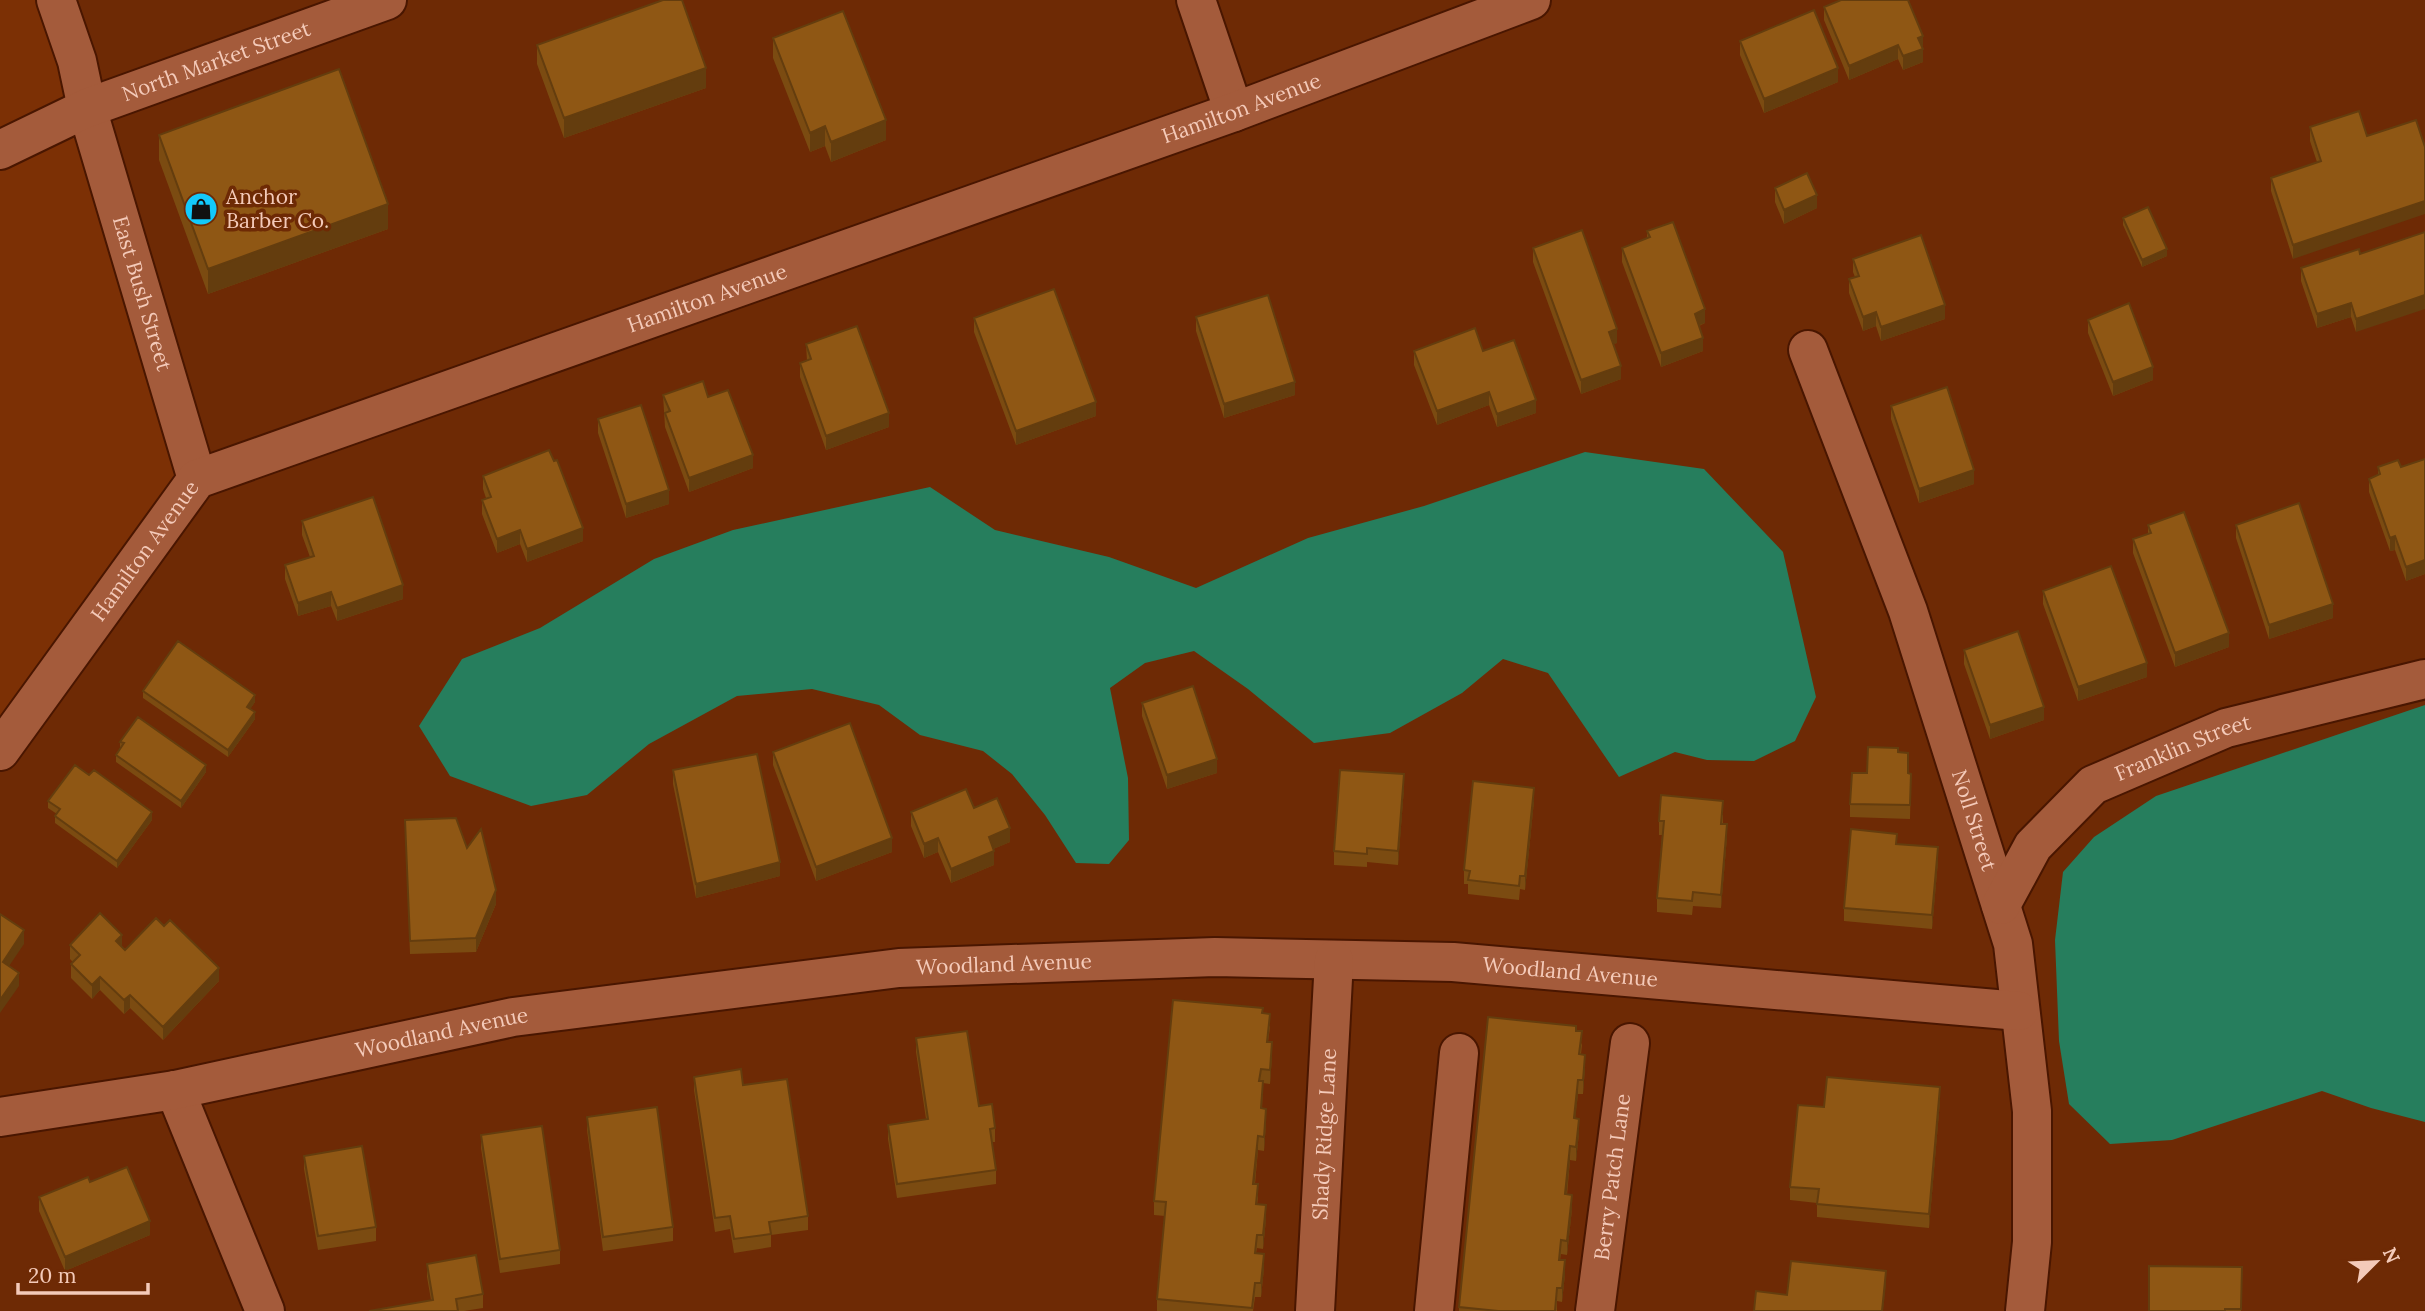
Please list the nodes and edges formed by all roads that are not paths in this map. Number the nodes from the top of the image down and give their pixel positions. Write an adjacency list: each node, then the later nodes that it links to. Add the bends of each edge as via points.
1 (56, 0): 5 (street, East Bush Street)
2 (387, 0): 5 (street, North Market Street)
3 (1196, 0): 6 (street)
4 (1531, 0): 6 (street, Hamilton Avenue)
5 (87, 107): 7 (street, North Market Street); 9 (street, East Bush Street)
6 (1234, 112): 9 (street, Hamilton Avenue)
7 (0, 150)
8 (1808, 350): 12 (street, Noll Street, via 1908,611)
9 (197, 479): 11 (street, Hamilton Avenue)
10 (2425, 679): 12 (street, Franklin Street, via 2226,728 2093,785 2033,846)
11 (0, 751)
12 (2001, 905): 14 (street, Noll Street, via 2013,944)
13 (1334, 960): 14 (street, Woodland Avenue, via 1453,962); 17 (street, Woodland Avenue, via 1215,957 899,968 513,1017); 20 (street, Shady Ridge Lane)
14 (2019, 1012): 23 (street, Noll Street, via 2032,1111 2032,1242)
15 (1630, 1043): 22 (street, Berry Patch Lane)
16 (1459, 1053): 21 (street)
17 (175, 1090): 18 (street, Woodland Avenue); 19 (street)
18 (0, 1117)
19 (265, 1311)
20 (1315, 1311)
21 (1434, 1311)
22 (1595, 1311)
23 (2025, 1311)

